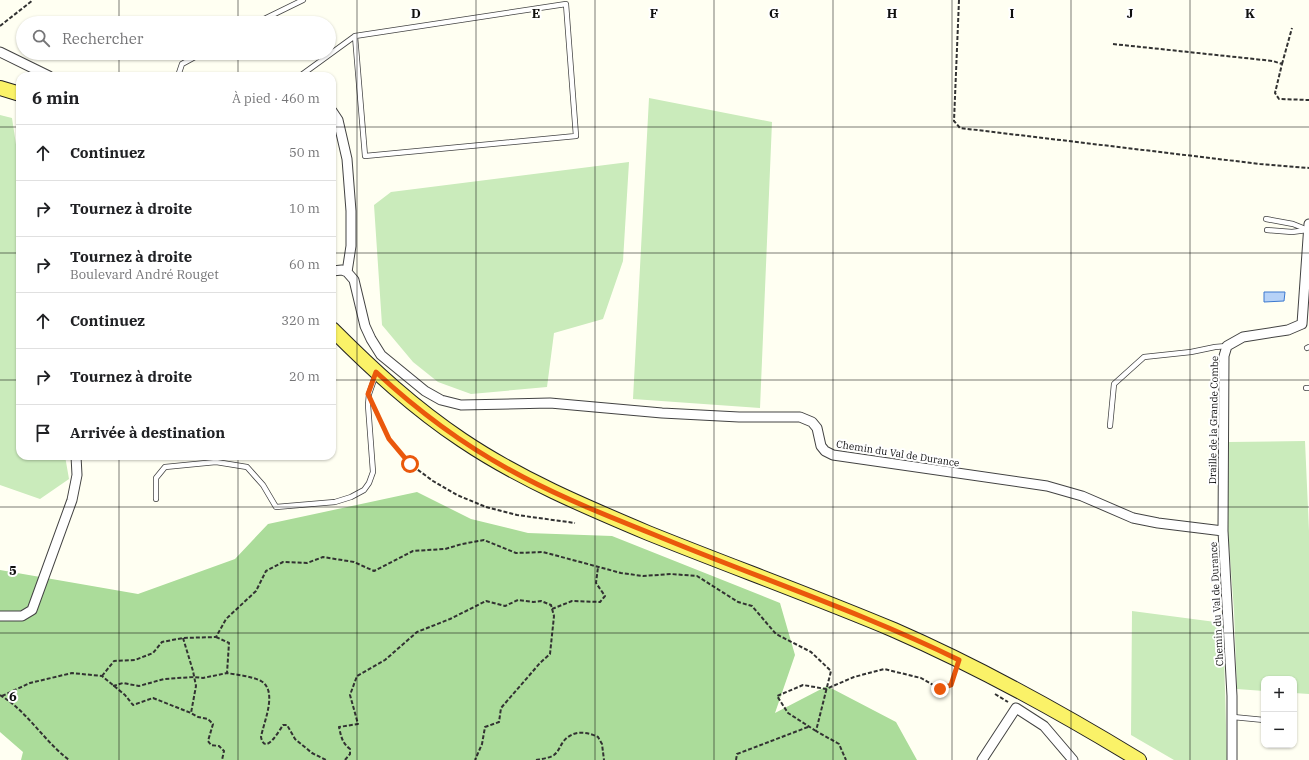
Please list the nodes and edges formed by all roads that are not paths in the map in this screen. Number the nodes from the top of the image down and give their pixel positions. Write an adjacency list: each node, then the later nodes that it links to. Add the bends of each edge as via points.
1 (303, 0): 2 (lane)
2 (270, 16)
3 (355, 36): 3 (lane, via 365,156 576,136 566,4); 4 (lane)
4 (336, 50)
5 (0, 52): 7 (street)
6 (16, 60): 10 (street)
7 (16, 60)
8 (189, 60): 11 (lane, via 182,64)
9 (322, 60): 12 (lane)
10 (41, 72)
11 (179, 72)
12 (306, 72)
13 (0, 88): 14 (main road)
14 (16, 93)
15 (336, 117): 20 (street, via 346,159 351,211 351,246)
16 (1266, 219): 17 (lane)
17 (1309, 227): 18 (lane, via 1292,232); 21 (street, Draille de la Grande Combe)
18 (1267, 230)
19 (336, 271): 20 (street)
20 (347, 272): 28 (street, Chemin du Val de Durance, via 354,280 365,326 381,354 425,391 441,400 461,405 550,403 662,413 800,417 812,422 817,428 821,446 833,455 1047,486 1082,496 1133,518)
21 (1305, 324): 23 (street, Draille de la Grande Combe, via 1288,330 1243,337)
22 (336, 333): 24 (main road)
23 (1227, 346): 25 (lane, via 1144,357 1114,384); 28 (street, Draille de la Grande Combe, via 1224,356)
24 (376, 372): 27 (lane, via 368,394 373,472 364,490 335,502 276,507 263,485 247,467 216,462 165,467 156,478); 34 (main road, via 422,412 463,441 523,477 585,507 894,631 959,660)
25 (1110, 426)
26 (76, 460): 29 (street, via 77,475 72,500 32,610 22,616)
27 (156, 498)
28 (1223, 531): 30 (street, Chemin du Val de Durance)
29 (0, 616)
30 (1232, 717): 31 (lane); 35 (street, Chemin du Val de Durance)
31 (1261, 720)
32 (982, 760): 33 (street, via 1016,708 1044,726)
33 (1073, 760)
34 (1139, 760)
35 (1232, 760)

